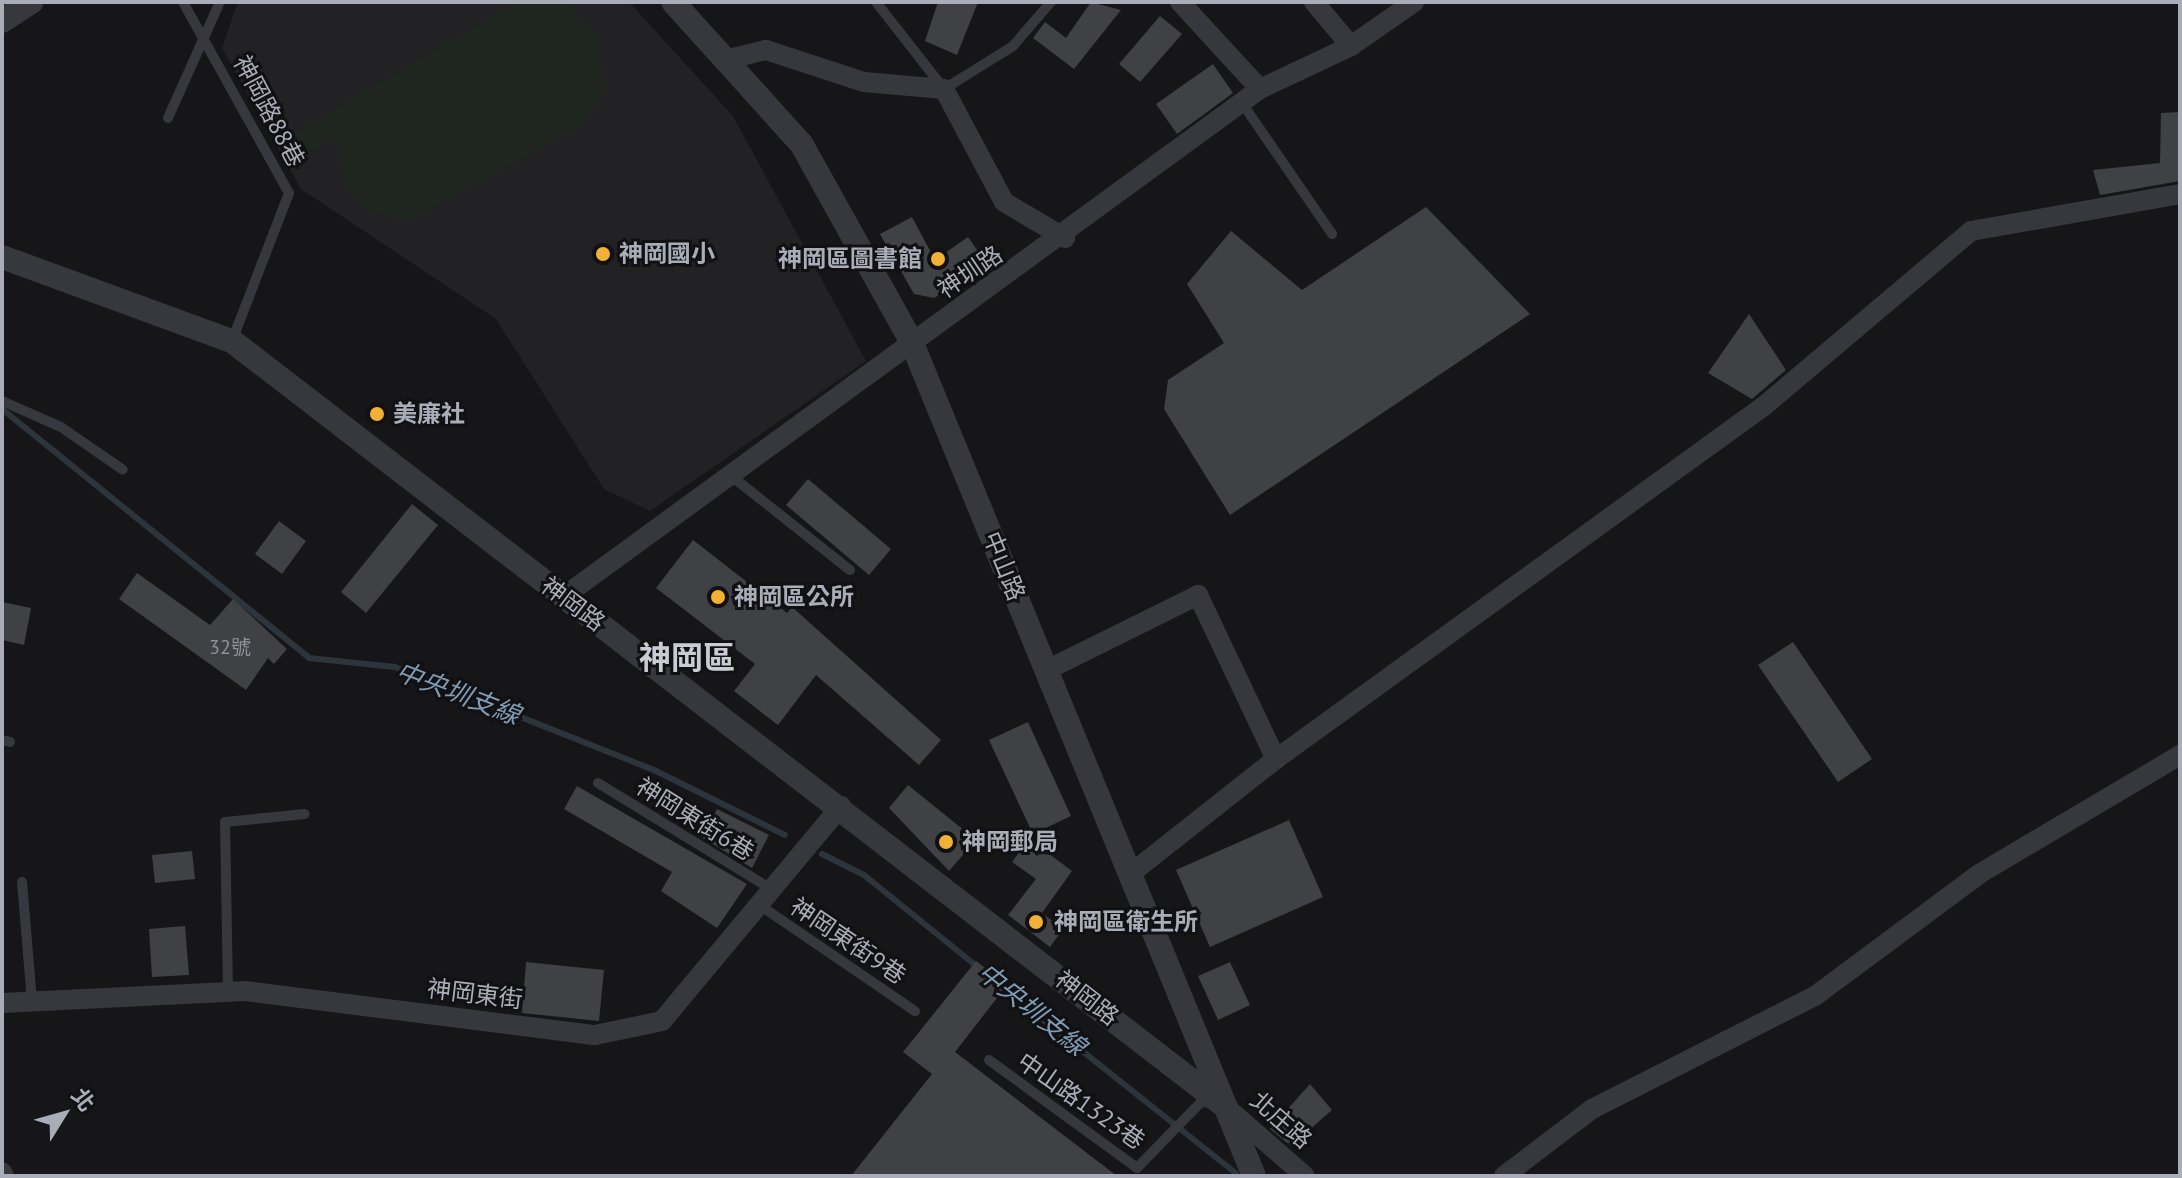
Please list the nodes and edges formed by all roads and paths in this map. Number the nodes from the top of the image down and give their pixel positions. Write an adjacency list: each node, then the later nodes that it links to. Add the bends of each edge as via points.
1 (31, 2): 10 (street)
2 (183, 2): 11 (lane, 神岡路88巷)
3 (220, 2): 11 (lane)
4 (673, 2): 13 (street, 中山路)
5 (876, 2): 14 (lane)
6 (1051, 2): 14 (lane, via 1013,46)
7 (1180, 2): 15 (street)
8 (1314, 2): 12 (street)
9 (1414, 2): 12 (street, 神圳路)
10 (2, 21)
11 (206, 35): 17 (lane); 22 (lane, 神岡路88巷, via 289,193)
12 (1351, 46): 15 (street, 神圳路)
13 (725, 60): 14 (street, via 766,50 864,82); 23 (street, 中山路, via 802,145)
14 (944, 89): 20 (street, via 1004,202)
15 (1260, 89): 16 (street, 神圳路)
16 (1242, 103): 19 (lane); 20 (street, 神圳路)
17 (168, 118)
18 (2180, 194): 31 (street, via 1971,231 1764,406)
19 (1332, 234)
20 (1065, 238): 23 (street, 神圳路)
21 (2, 257): 22 (street, 神岡路)
22 (232, 341): 28 (street, 神岡路)
23 (912, 343): 26 (street, 神圳路); 29 (street, 中山路)
24 (2, 401): 25 (lane, via 61,427)
25 (123, 470)
26 (730, 475): 27 (lane); 28 (street, 神圳路)
27 (850, 570)
28 (563, 597): 33 (street, 神岡路)
29 (1047, 670): 31 (street, via 1198,595); 35 (street, 中山路)
30 (2180, 755): 46 (street, via 1979,874 1815,996 1592,1109)
31 (1276, 759): 35 (street)
32 (598, 783): 37 (lane, 神岡東街6巷)
33 (841, 806): 37 (street, 神岡東街); 43 (street, 神岡路)
34 (305, 814): 38 (lane, via 225,822)
35 (1129, 875): 43 (street, 中山路)
36 (22, 882): 39 (lane)
37 (764, 896): 38 (street, 神岡東街, via 662,1021 595,1035); 41 (lane, 神岡東街9巷)
38 (228, 992): 39 (street, 神岡東街)
39 (32, 1002): 40 (street, 神岡東街)
40 (2, 1003)
41 (915, 1011)
42 (989, 1060): 43 (lane, 中山路1323巷, via 1137,1168 1201,1102)
43 (1222, 1104): 44 (street, 中山路); 45 (street, 北庄路)
44 (1254, 1176)
45 (1305, 1176)
46 (1504, 1176)

